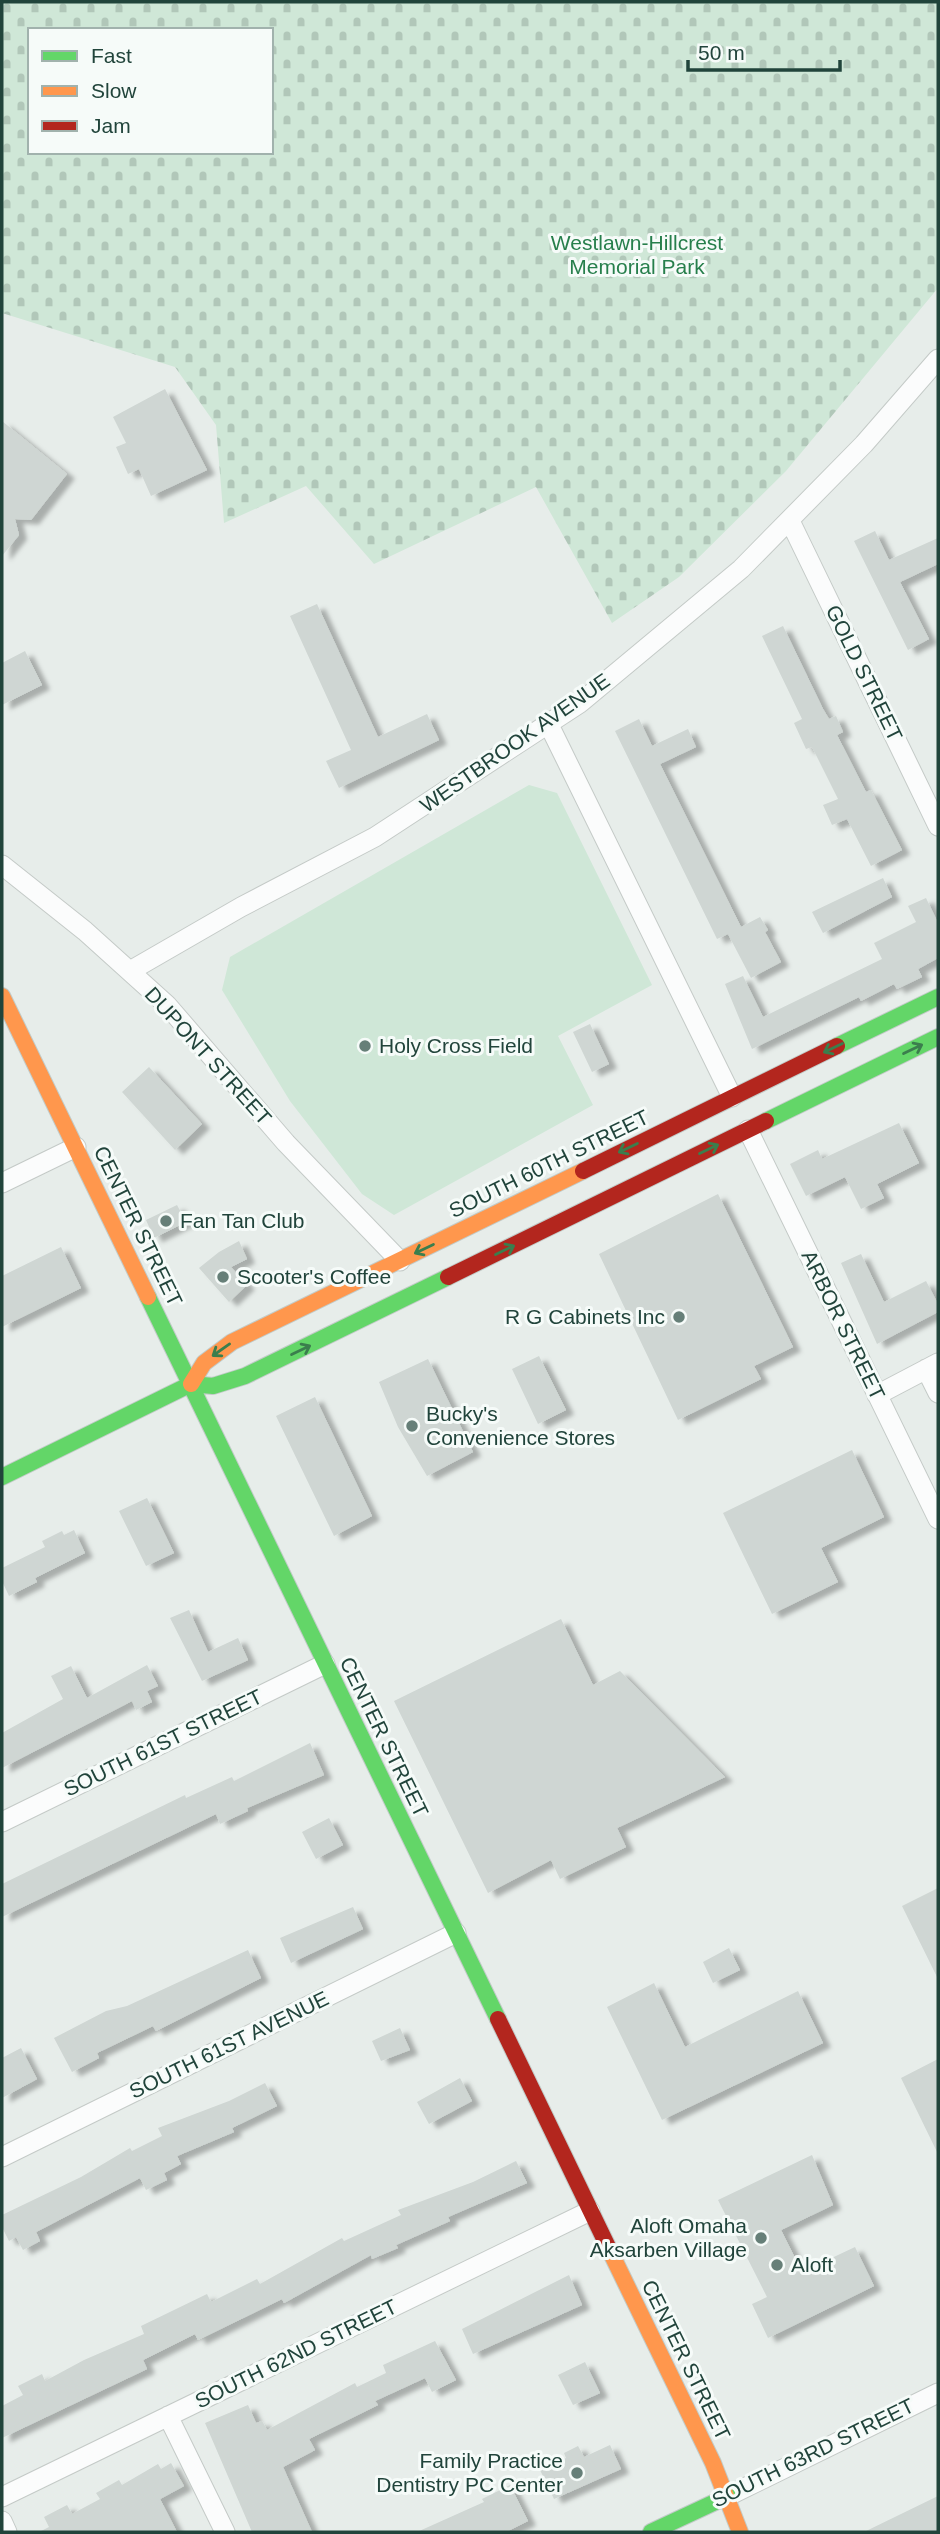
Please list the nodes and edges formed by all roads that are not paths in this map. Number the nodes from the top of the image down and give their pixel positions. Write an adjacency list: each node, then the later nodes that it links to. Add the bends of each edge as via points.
1 (938, 359): 2 (street, WESTBROOK AVENUE)
2 (790, 521): 3 (street, WESTBROOK AVENUE, via 673,628); 4 (street, GOLD STREET)
3 (549, 725): 6 (street, WESTBROOK AVENUE, via 375,837); 12 (street)
4 (938, 826)
5 (2, 865): 6 (street, DUPONT STREET)
6 (130, 971): 18 (street, DUPONT STREET, via 167,1005 286,1143)
7 (2, 996): 15 (main road, CENTER STREET)
8 (938, 997): 9 (main road, SOUTH 60TH STREET)
9 (866, 1032): 11 (main road, via 852,1057); 12 (main road, SOUTH 60TH STREET, one-way to 12)
10 (938, 1037): 14 (main road, SOUTH 60TH STREET, one-way to 10)
11 (841, 1063)
12 (732, 1097): 17 (main road, via 720,1124 623,1177); 18 (main road, SOUTH 60TH STREET, one-way to 18)
13 (755, 1107): 14 (main road)
14 (748, 1130): 17 (main road, SOUTH 60TH STREET, one-way to 14); 22 (street, ARBOR STREET)
15 (76, 1147): 16 (street); 20 (main road, CENTER STREET)
16 (2, 1183)
17 (606, 1200): 20 (main road, SOUTH 60TH STREET, one-way to 17, via 212,1386 245,1376)
18 (400, 1261): 20 (main road, SOUTH 60TH STREET, one-way to 20, via 232,1342 204,1363)
19 (932, 1366): 21 (street); 22 (street)
20 (191, 1384): 23 (main road, SOUTH 60TH STREET); 25 (main road, CENTER STREET)
21 (938, 1393)
22 (877, 1395): 24 (street, ARBOR STREET)
23 (2, 1477)
24 (938, 1519)
25 (325, 1664): 26 (street, SOUTH 61ST STREET); 27 (main road, CENTER STREET)
26 (2, 1822)
27 (456, 1933): 28 (street, SOUTH 61ST AVENUE); 29 (main road, CENTER STREET)
28 (2, 2157)
29 (590, 2211): 31 (street, SOUTH 62ND STREET); 32 (main road, CENTER STREET)
30 (938, 2393): 32 (street, SOUTH 63RD STREET)
31 (168, 2416): 33 (street, SOUTH 62ND STREET); 36 (street)
32 (728, 2496): 37 (main road, SOUTH 63RD STREET); 38 (main road, CENTER STREET); 39 (main road, CENTER STREET)
33 (2, 2497)
34 (2, 2521): 35 (street)
35 (7, 2532)
36 (225, 2532)
37 (650, 2532)
38 (740, 2532)
39 (753, 2532)

